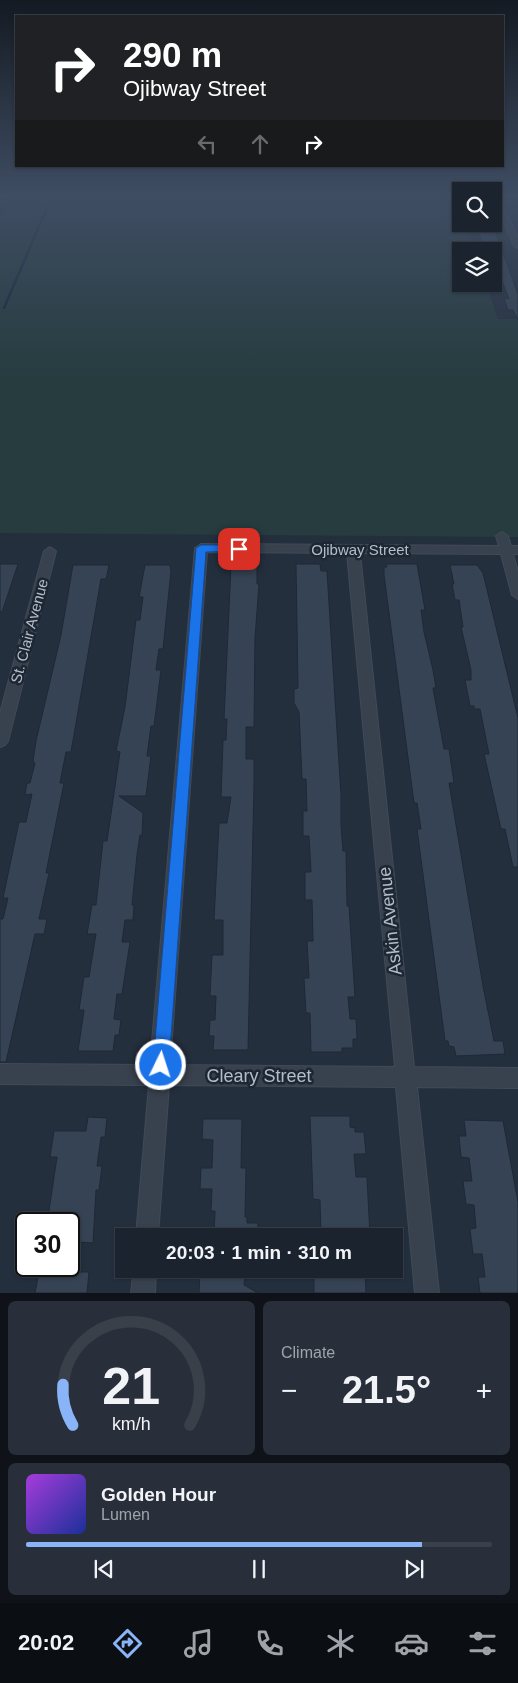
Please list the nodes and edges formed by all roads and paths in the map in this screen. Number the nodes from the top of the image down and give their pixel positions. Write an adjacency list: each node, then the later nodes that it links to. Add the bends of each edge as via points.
1 (502, 536): 3 (street)
2 (353, 549): 3 (street, Ojibway Street); 8 (street, Ojibway Street, via 201,548); 9 (street, Askin Avenue)
3 (512, 550): 5 (street)
4 (50, 551): 6 (street, St. Clair Avenue)
5 (518, 596)
6 (0, 741)
7 (0, 1074): 8 (street, Cleary Street)
8 (160, 1075): 9 (street, Cleary Street); 11 (street)
9 (405, 1077): 10 (street, Cleary Street); 14 (street, Askin Avenue)
10 (518, 1078)
11 (148, 1228)
12 (144, 1278): 13 (street)
13 (143, 1293)
14 (427, 1293)

